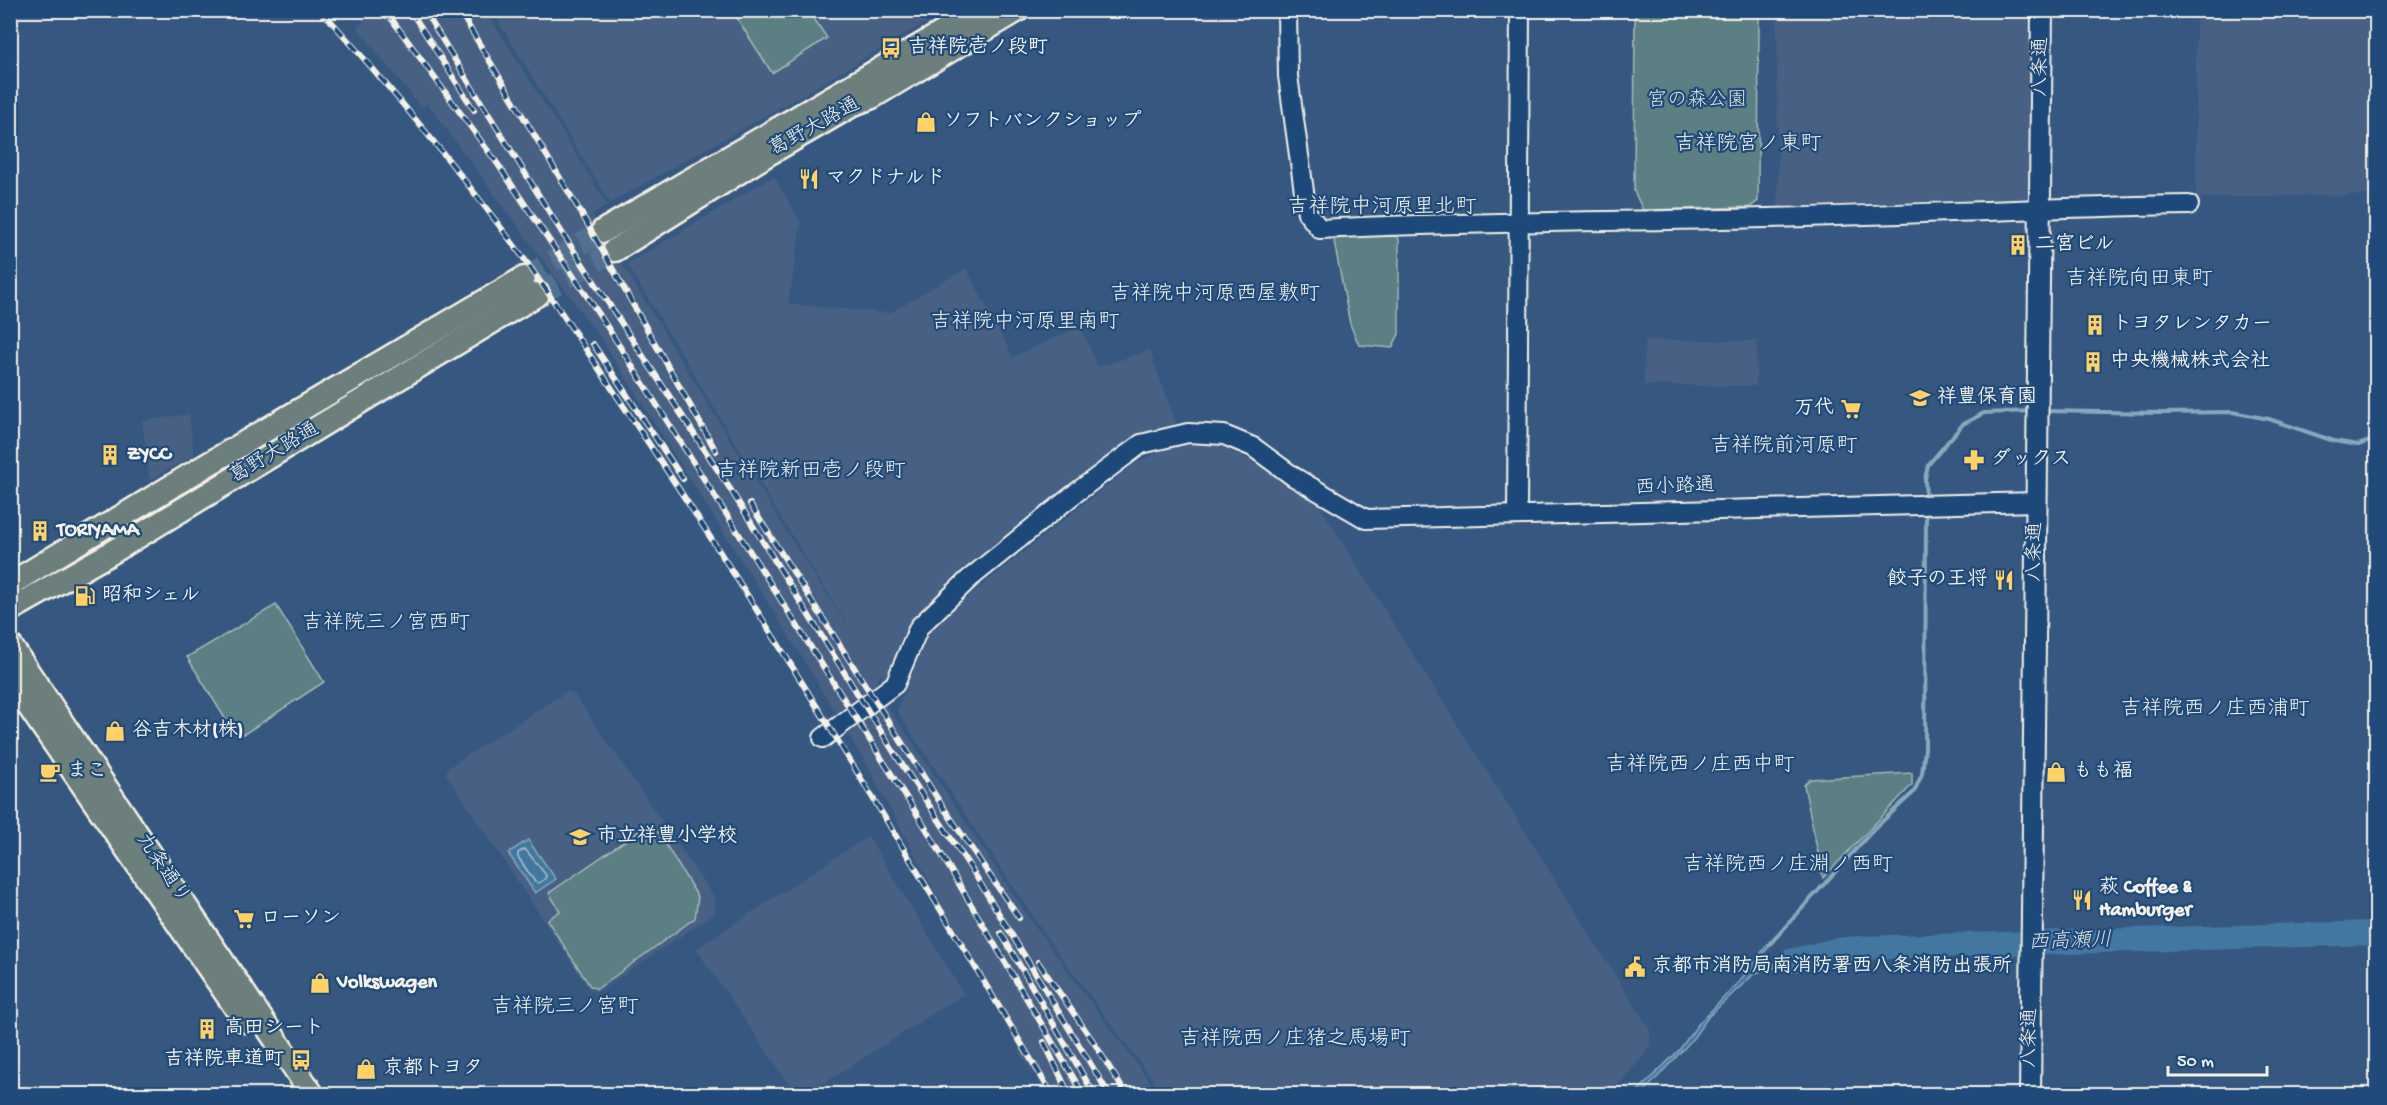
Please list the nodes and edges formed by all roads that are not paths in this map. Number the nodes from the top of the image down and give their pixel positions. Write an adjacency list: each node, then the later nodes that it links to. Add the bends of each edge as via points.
1 (981, 10): 2 (main road, 葛野大路通, via 609,241 872,97)
2 (1018, 10)
3 (1287, 10): 8 (street, via 1288,76 1307,213 1320,229)
4 (1520, 10): 8 (street)
5 (2042, 10): 7 (main road, 八条通)
6 (2189, 205): 7 (street)
7 (2040, 207): 8 (street); 9 (main road, 八条通)
8 (1520, 224): 10 (street)
9 (2037, 502): 10 (street, 西小路通); 18 (main road, 八条通)
10 (1517, 515): 15 (street, 西小路通, via 1366,519 1294,477 1253,447 1224,435 1188,433 1142,444 969,579 919,627 896,684)
11 (12, 584): 12 (main road, 葛野大路通, via 205,466 531,286 110,554)
12 (10, 610)
13 (10, 645): 17 (main road, 九条通り)
14 (10, 679): 16 (main road, 九条通り)
15 (824, 738)
16 (295, 1095)
17 (312, 1095)
18 (2031, 1095)

